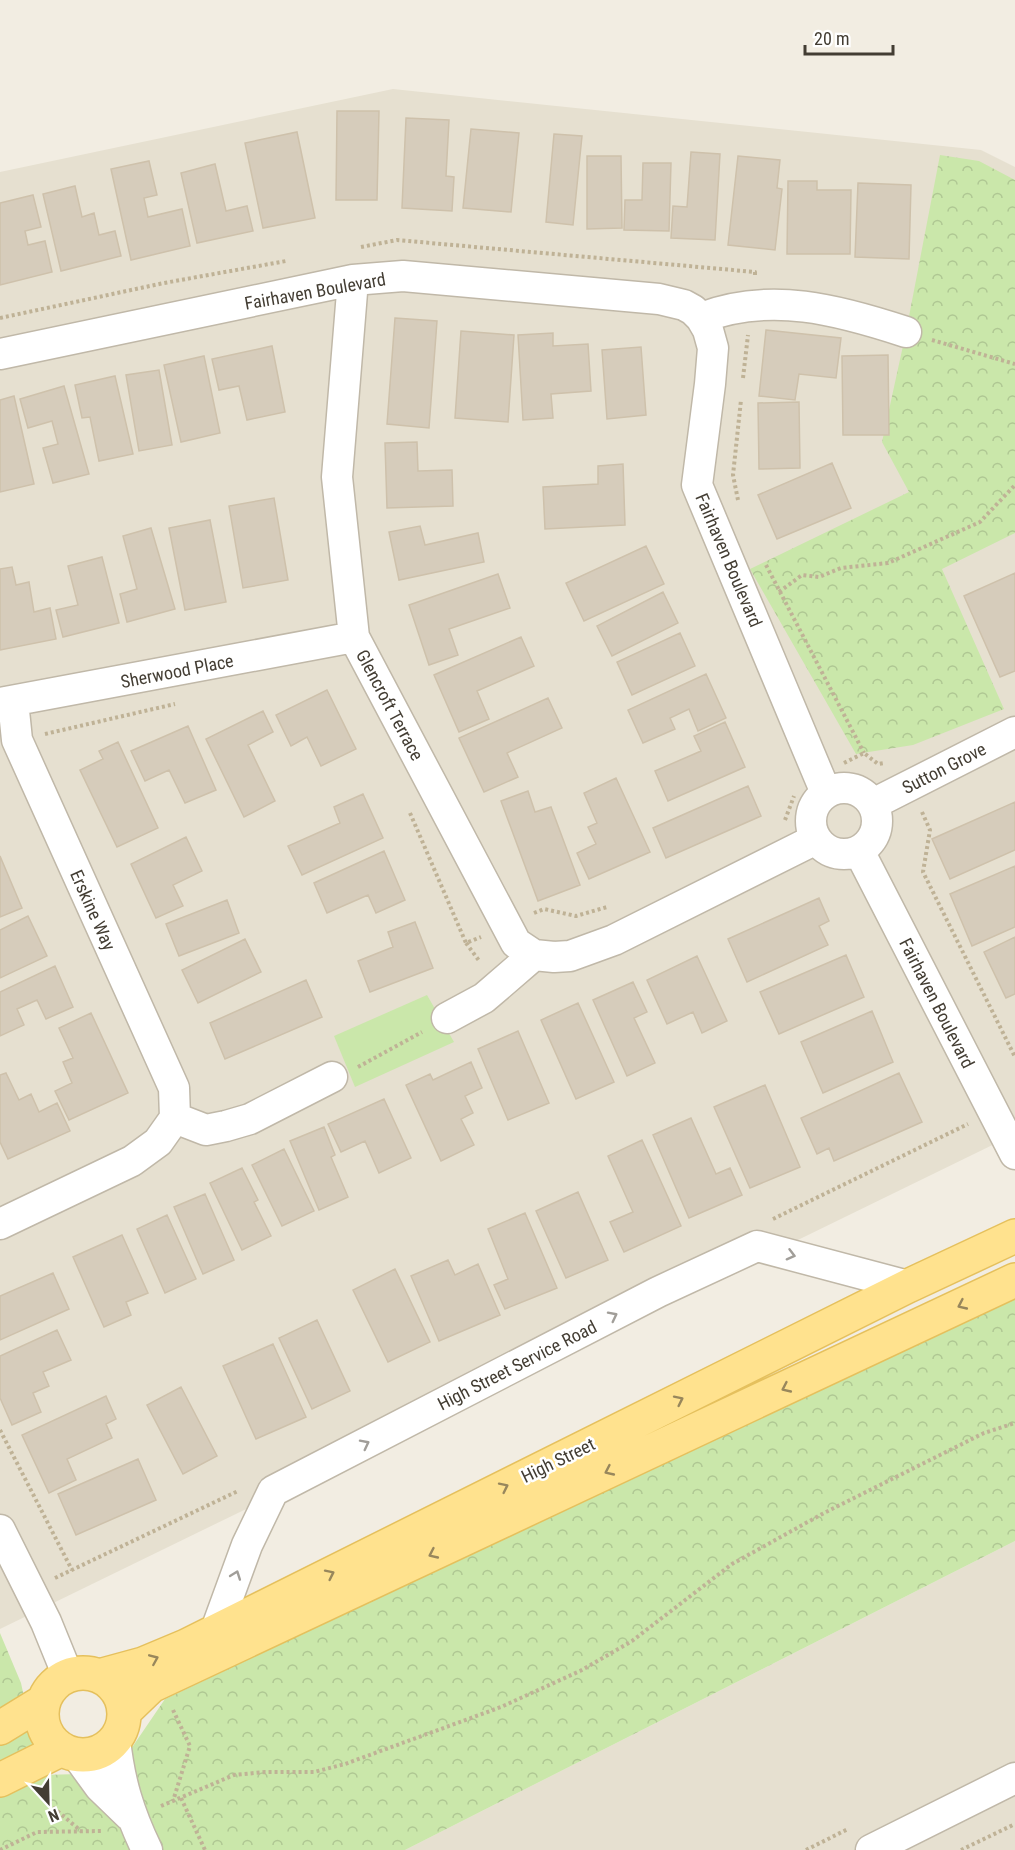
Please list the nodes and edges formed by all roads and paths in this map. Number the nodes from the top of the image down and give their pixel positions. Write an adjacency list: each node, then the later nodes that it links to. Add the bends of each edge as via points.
1 (350, 249): 4 (path, via 397,240 755,272)
2 (292, 260): 5 (path)
3 (353, 280): 6 (street, Fairhaven Boulevard, via 403,276 658,299 684,305); 8 (street, Fairhaven Boulevard); 16 (street, Glencroft Terrace, via 337,477)
4 (751, 304): 6 (street); 7 (street, via 856,316); 10 (path)
5 (0, 318)
6 (701, 318): 22 (street, Fairhaven Boulevard, via 713,348 697,485)
7 (906, 332): 9 (path)
8 (0, 354)
9 (1015, 364)
10 (743, 384)
11 (741, 395): 13 (path, via 733,475)
12 (1015, 485): 15 (path, via 980,522 888,563 841,568 819,577 802,575)
13 (740, 507)
14 (762, 557): 15 (path)
15 (779, 591): 21 (path)
16 (354, 637): 17 (street, Sherwood Place); 30 (street, Glencroft Terrace)
17 (6, 702): 20 (street, Erskine Way)
18 (178, 703): 20 (path)
19 (1015, 732): 23 (street, Sutton Grove)
20 (17, 740): 35 (street, Erskine Way, via 174,1088)
21 (864, 753): 22 (path); 23 (path, via 878,764 898,762)
22 (823, 785): 24 (street, via 857,790); 26 (path, via 800,787 787,818); 27 (street, via 812,814 811,827)
23 (909, 786): 24 (street, Sutton Grove); 33 (path, via 930,830 923,872)
24 (873, 804): 28 (street, via 878,817 876,831 870,843)
25 (410, 811): 30 (path, via 466,943)
26 (779, 825)
27 (816, 839): 28 (street, via 830,852); 31 (street, via 614,940 570,956)
28 (859, 851): 36 (street, Fairhaven Boulevard)
29 (610, 907): 30 (path, via 576,916 544,909)
30 (507, 925): 31 (street, Glencroft Terrace, via 516,943)
31 (534, 955): 32 (street, via 484,998)
32 (447, 1018): 34 (path)
33 (1015, 1057)
34 (332, 1077): 35 (street, via 250,1119 226,1126 206,1130)
35 (175, 1118): 37 (street, via 158,1142 132,1161)
36 (1015, 1154)
37 (0, 1224)
38 (1015, 1236): 40 (main road, High Street)
39 (1015, 1280): 48 (main road, High Street, one-way to 48, via 151,1686)
40 (908, 1286): 45 (main road, High Street, one-way to 40); 45 (street, High Street Service Road, one-way to 40, via 247,1545 273,1491 658,1293 757,1246)
41 (1015, 1423): 53 (path, via 937,1456 732,1564 632,1641 511,1703 345,1764 314,1772 234,1776)
42 (0, 1430): 44 (path)
43 (0, 1530): 46 (street, via 46,1622)
44 (72, 1570)
45 (216, 1630): 46 (main road, High Street, one-way to 45, via 149,1661)
46 (83, 1676): 47 (main road, via 61,1679); 48 (main road, via 113,1686 120,1698)
47 (44, 1701): 49 (main road); 50 (main road, via 44,1728 51,1740)
48 (119, 1726): 50 (main road, via 104,1749 90,1754); 55 (street)
49 (0, 1728)
50 (69, 1752): 52 (main road); 55 (street, via 100,1787)
51 (1015, 1778): 59 (street)
52 (0, 1780)
53 (181, 1798): 55 (path); 58 (path)
54 (1015, 1824): 60 (path)
55 (119, 1825): 56 (path, via 37,1832); 57 (street)
56 (0, 1850)
57 (147, 1850)
58 (205, 1850)
59 (871, 1850)
60 (961, 1850)

